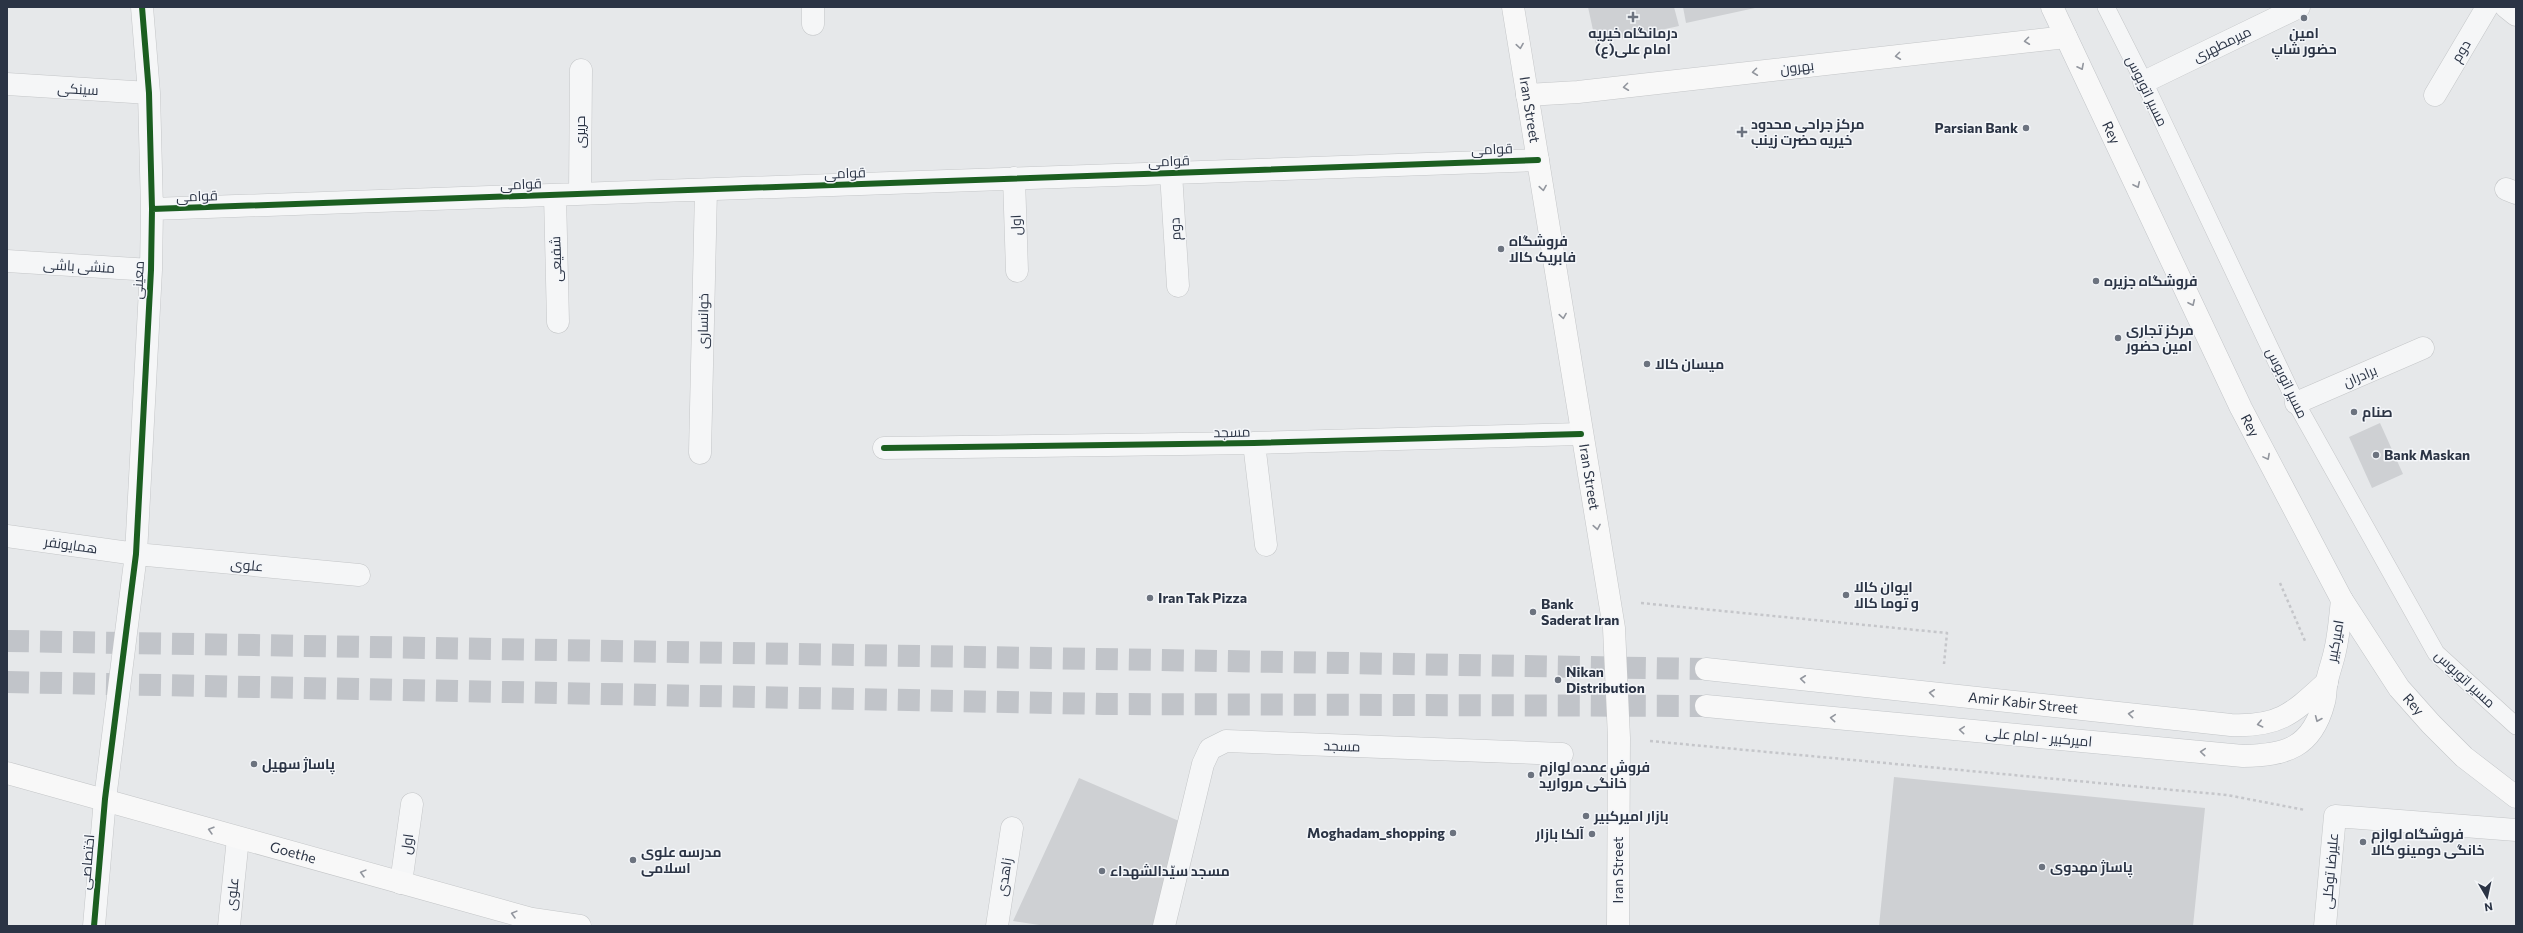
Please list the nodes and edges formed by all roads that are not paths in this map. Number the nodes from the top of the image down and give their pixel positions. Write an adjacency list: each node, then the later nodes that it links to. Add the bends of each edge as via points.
1 (142, 7): 13 (street, معینی)
2 (1513, 7): 14 (main road, Iran Street, one-way to 14)
3 (2052, 7): 9 (main road, Rey)
4 (2106, 7): 11 (lane, مسیر اتوبوس)
5 (2299, 7): 11 (street, میرمطهری)
6 (2487, 7): 15 (street, دوم)
7 (2506, 7): 8 (street)
8 (2516, 15)
9 (2066, 37): 14 (main road, بهرون, one-way to 14, via 1586,91); 38 (main road, Rey, one-way to 38, via 2241,408)
10 (581, 70): 20 (street, حریری)
11 (2144, 82): 29 (lane, مسیر اتوبوس)
12 (7, 84): 13 (street, سینکی)
13 (149, 93): 22 (street, معینی)
14 (1527, 95): 16 (main road, Iran Street)
15 (2435, 95)
16 (1538, 160): 17 (street, قوامی); 30 (main road, Iran Street, one-way to 30)
17 (1172, 173): 18 (street, قوامی); 26 (street, دوم)
18 (1014, 178): 19 (street, قوامی); 25 (street, اول)
19 (706, 190): 20 (street, قوامی); 33 (street, خوانساری)
20 (580, 194): 21 (street, قوامی)
21 (555, 195): 22 (street, قوامی); 27 (street, شفیعی)
22 (152, 210): 24 (street, معینی)
23 (7, 262): 24 (street, منشی باشی)
24 (151, 270): 36 (street, معینی)
25 (1017, 271)
26 (1178, 286)
27 (558, 322)
28 (2423, 348): 29 (street, برادران)
29 (2296, 403): 42 (lane, مسیر اتوبوس, via 2436,653)
30 (1581, 434): 31 (street, مسجد); 57 (main road, Iran Street, one-way to 57, via 1614,628 1619,738)
31 (1254, 443): 32 (street, مسجد); 35 (street, مسجد)
32 (884, 448)
33 (700, 453)
34 (7, 536): 36 (street, همایونفر)
35 (1266, 545)
36 (136, 554): 37 (street, علوی); 46 (street, معینی)
37 (359, 575)
38 (2342, 600): 40 (main road, امیرکبیر, via 2336,651); 45 (main road, Rey, via 2399,688 2464,757)
39 (1706, 669): 40 (main road, Amir Kabir Street, one-way to 39, via 2299,708 2282,718 2257,726)
40 (2327, 682): 41 (main road, امیرکبیر - امام علی, one-way to 41, via 2324,701 2313,731 2296,746 2268,755 2244,756)
41 (1706, 706)
42 (2516, 726)
43 (1562, 754): 56 (street, مسجد, via 1226,741 1210,749 1203,764)
44 (7, 773): 46 (main road, Goethe)
45 (2516, 797)
46 (105, 799): 50 (main road, Goethe, one-way to 46); 52 (street, اختصاصی)
47 (412, 804): 51 (street, اول)
48 (1012, 828): 55 (street, زاهدی)
49 (2516, 830): 58 (street, علیرضا توکلی, via 2335,816)
50 (238, 838): 51 (main road, Goethe, one-way to 50); 53 (street, علوی)
51 (401, 883): 54 (main road, Goethe, one-way to 51, via 532,919)
52 (94, 926)
53 (229, 926)
54 (580, 926)
55 (997, 926)
56 (1164, 926)
57 (1618, 926)
58 (2325, 926)

